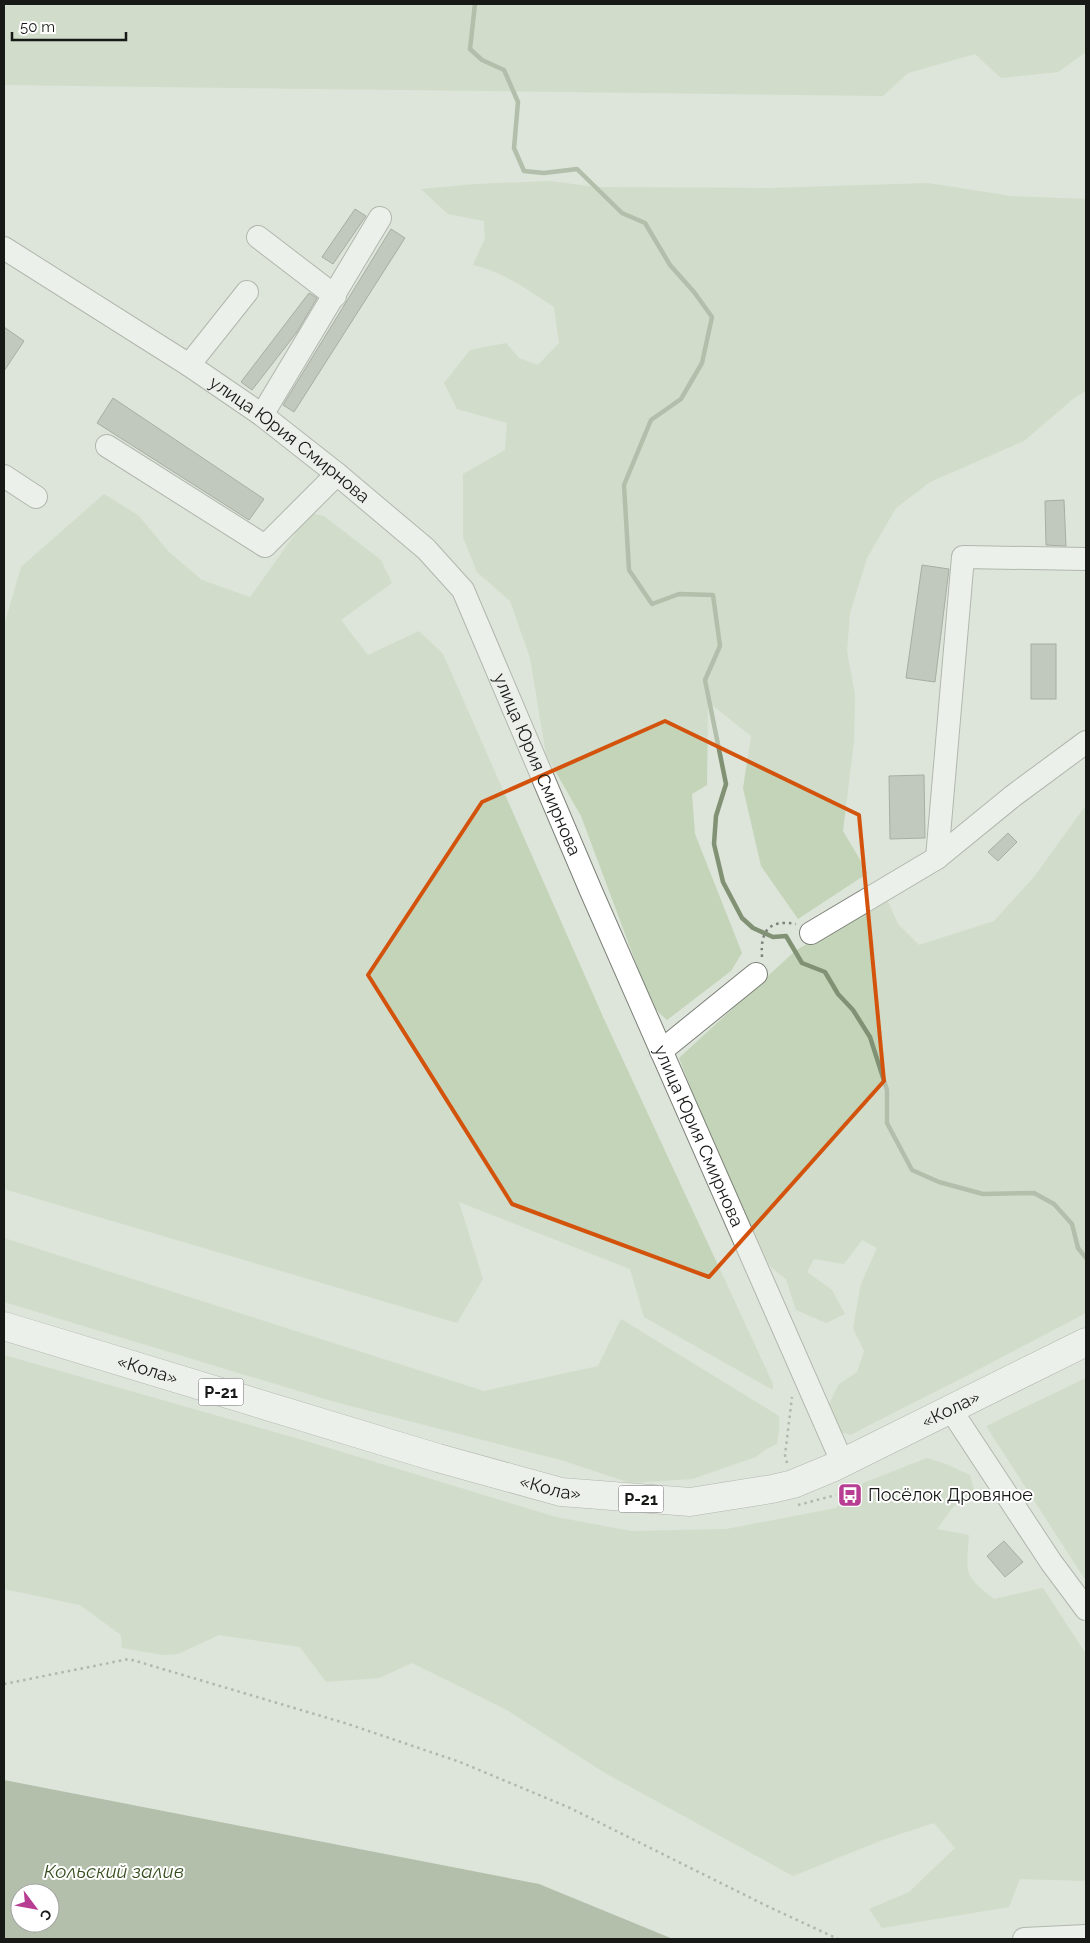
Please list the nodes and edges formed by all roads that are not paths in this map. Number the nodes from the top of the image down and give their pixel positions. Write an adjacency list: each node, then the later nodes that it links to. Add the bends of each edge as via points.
1 (380, 218): 5 (street)
2 (258, 237): 5 (street)
3 (4, 248): 6 (street, улица Юрия Смирнова)
4 (246, 292): 6 (street)
5 (335, 296): 7 (street)
6 (189, 366): 7 (street, улица Юрия Смирнова)
7 (262, 415): 9 (street, улица Юрия Смирнова)
8 (107, 446): 9 (street, via 265,546)
9 (337, 474): 17 (street, улица Юрия Смирнова, via 426,549 463,590)
10 (4, 476): 11 (street)
11 (36, 497)
12 (1086, 559): 14 (street, via 964,557)
13 (1086, 742): 14 (street)
14 (937, 858): 15 (street)
15 (811, 933)
16 (756, 974): 17 (street)
17 (661, 1050): 21 (street, улица Юрия Смирнова)
18 (4, 1326): 21 (highway, «Кола» / Р-21, via 420,1453 561,1492 690,1502 792,1484)
19 (1086, 1342): 20 (highway, «Кола» / Р-21)
20 (951, 1410): 21 (highway, «Кола» / Р-21); 22 (street, via 1051,1562)
21 (843, 1464)
22 (1086, 1609)
23 (1086, 1936): 24 (street)
24 (1024, 1939)

